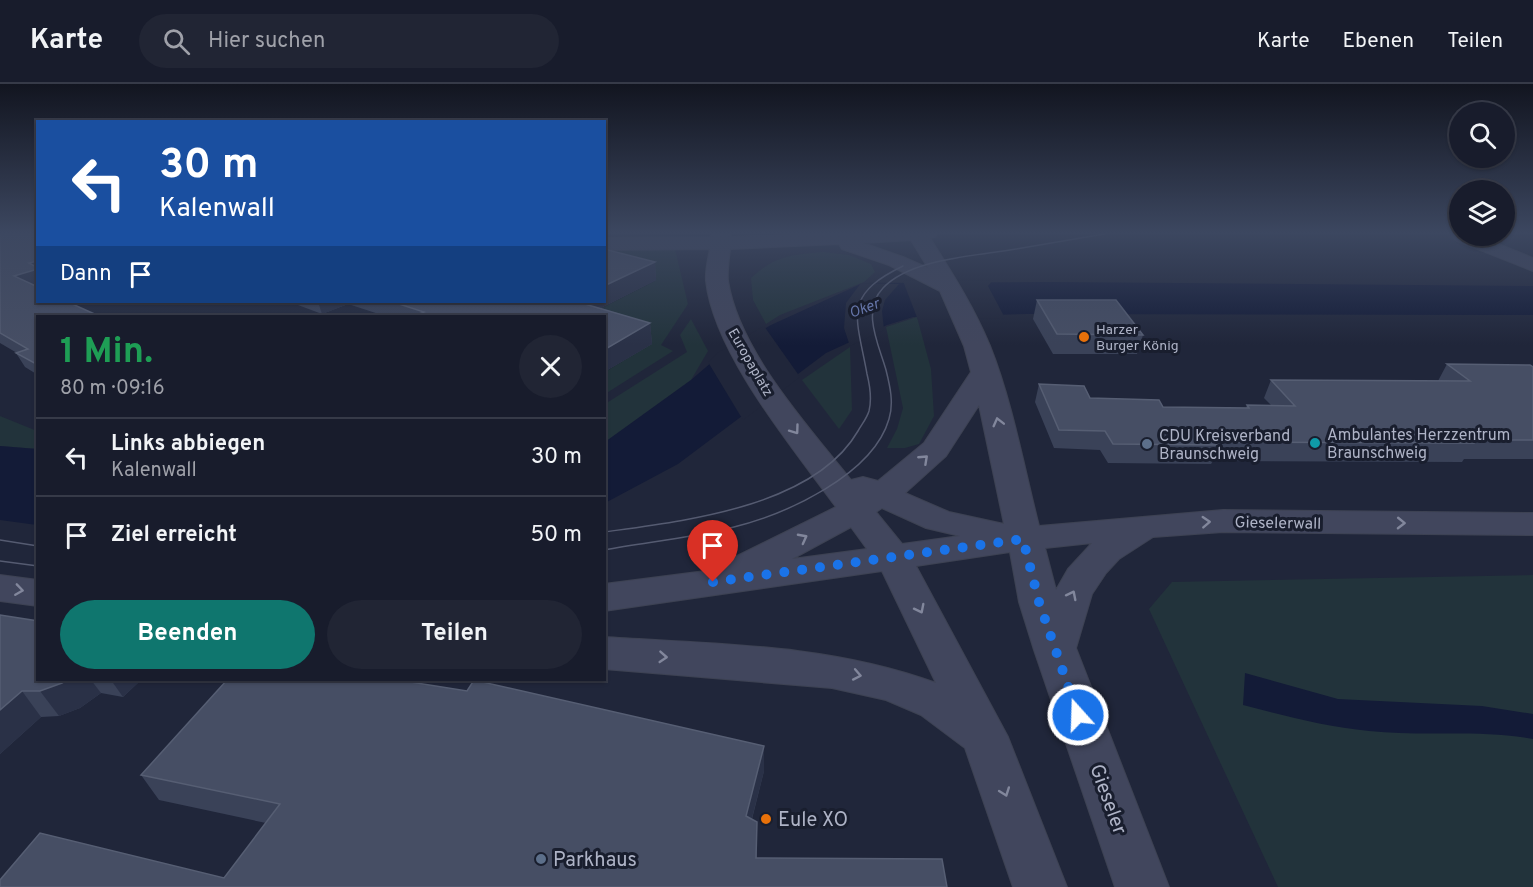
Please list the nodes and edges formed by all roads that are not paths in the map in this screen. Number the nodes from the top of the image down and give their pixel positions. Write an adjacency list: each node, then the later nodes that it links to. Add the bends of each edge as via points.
1 (917, 270): 4 (main road)
2 (939, 270): 4 (main road)
3 (734, 271): 6 (main road, Europaplatz, one-way to 6, via 729,323 735,337 816,459)
4 (944, 282): 5 (main road, via 970,328)
5 (985, 371): 6 (main road, one-way to 5, via 930,454); 9 (main road, one-way to 5)
6 (866, 502): 9 (main road); 10 (main road, Europaplatz); 11 (main road, one-way to 6)
7 (1533, 524): 8 (main road, Gieselerwall, one-way to 7, via 1223,521)
8 (1147, 526): 9 (main road, Gieselerwall); 15 (main road, one-way to 8, via 1068,602 1094,561 1117,542)
9 (1023, 539): 10 (main road, Gieselerwall); 15 (main road, Gieseler)
10 (892, 557): 11 (main road, Gieselerwall); 17 (main road, one-way to 17)
11 (713, 582): 14 (main road, Gieselerwall)
12 (0, 588): 13 (main road, one-way to 13)
13 (36, 593)
14 (606, 598)
15 (1055, 651): 19 (main road, Gieseler)
16 (606, 653): 17 (main road, one-way to 17, via 806,668 870,678 939,704)
17 (985, 737): 18 (main road, one-way to 18)
18 (1040, 887)
19 (1142, 887)

